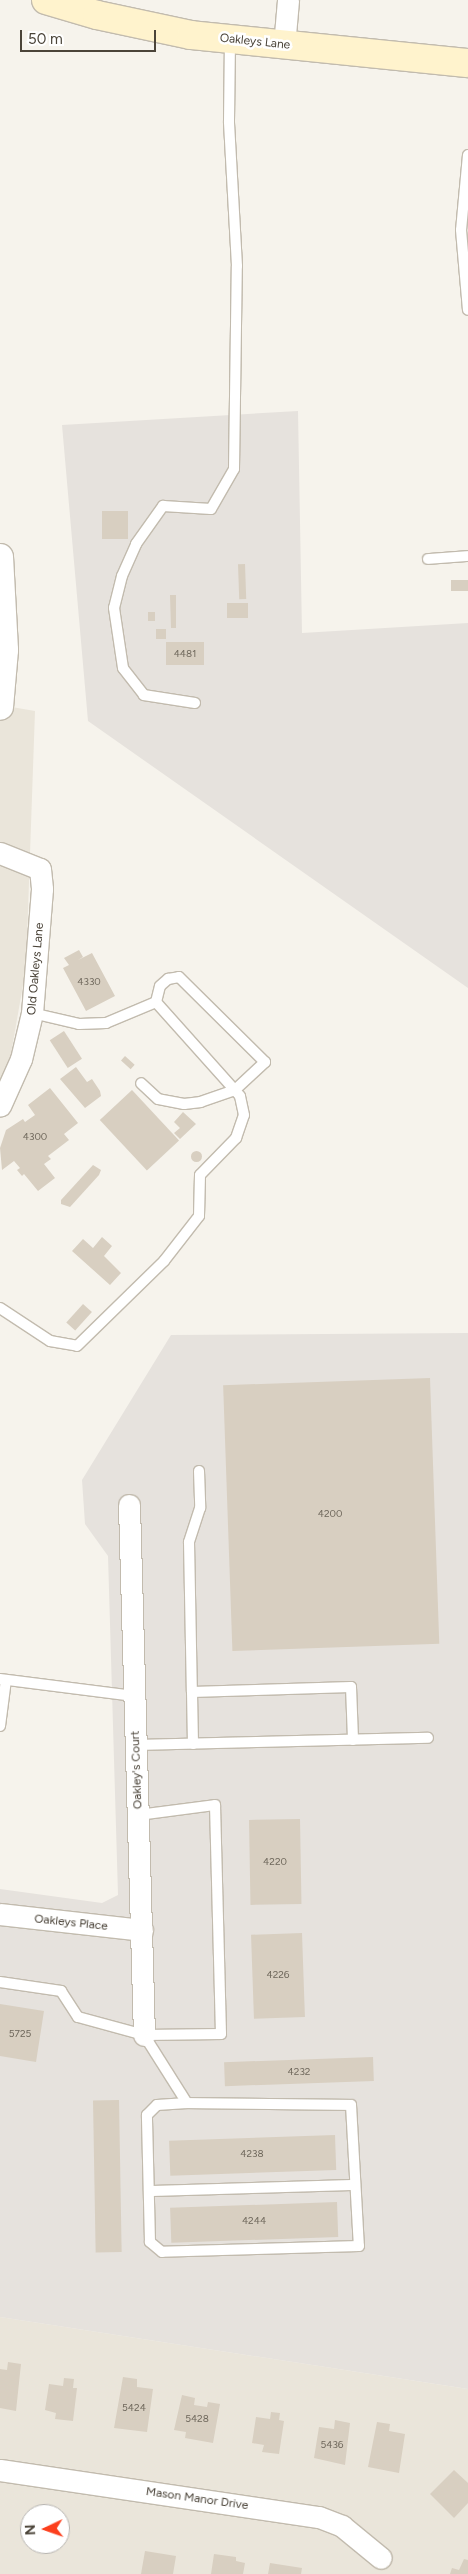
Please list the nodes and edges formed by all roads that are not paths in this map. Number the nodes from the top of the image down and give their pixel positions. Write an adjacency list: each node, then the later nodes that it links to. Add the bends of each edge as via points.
1 (46, 0): 3 (main road, Oakleys Lane, via 154,29)
2 (288, 0): 4 (street)
3 (230, 40): 4 (main road, Oakleys Lane); 11 (lane, via 229,121 237,266 234,469 211,509 163,506 136,544 122,576 114,608 123,668 144,694)
4 (284, 46): 5 (main road, Oakleys Lane)
5 (468, 63)
6 (468, 156): 7 (lane, via 461,230)
7 (468, 310)
8 (468, 556): 10 (lane)
9 (0, 557): 12 (street, via 5,650)
10 (428, 559)
11 (195, 703)
12 (0, 707)
13 (0, 853): 15 (street, Old Oakleys Lane, via 40,869 38,957)
14 (156, 1002): 15 (lane, via 106,1023 79,1024); 17 (lane); 17 (lane, via 160,986 179,976 265,1062)
15 (32, 1013): 18 (street, Old Oakleys Lane, via 21,1059)
16 (141, 1083): 17 (lane, via 158,1099 184,1104 220,1097)
17 (236, 1090): 19 (lane, via 244,1115 236,1138 200,1175 199,1216 164,1261 77,1346 50,1341)
18 (0, 1106)
19 (0, 1308)
20 (199, 1471): 23 (lane, via 200,1508 189,1542)
21 (129, 1505): 24 (street, Oakley's Court)
22 (3, 1680): 24 (lane); 25 (lane)
23 (192, 1692): 27 (lane, via 351,1687); 28 (lane)
24 (134, 1696): 29 (street, Oakley's Court)
25 (0, 1726)
26 (428, 1738): 27 (lane)
27 (353, 1740): 28 (lane)
28 (193, 1744): 29 (lane)
29 (136, 1745): 30 (street, Oakley's Court)
30 (138, 1815): 32 (street, Oakley's Court); 34 (lane, via 215,1804 221,2034)
31 (0, 1914): 32 (street, Oakleys Place)
32 (142, 1930): 34 (street, Oakley's Court)
33 (0, 1982): 34 (lane, via 61,1991 78,2017)
34 (144, 2036): 35 (lane)
35 (187, 2103): 36 (lane, via 351,2105); 37 (lane, via 157,2105 147,2115)
36 (356, 2185): 37 (lane); 37 (lane, via 359,2246 182,2252 162,2252 150,2242)
37 (148, 2191)
38 (0, 2470): 39 (street, Mason Manor Drive, via 319,2517 342,2526)
39 (380, 2558)

